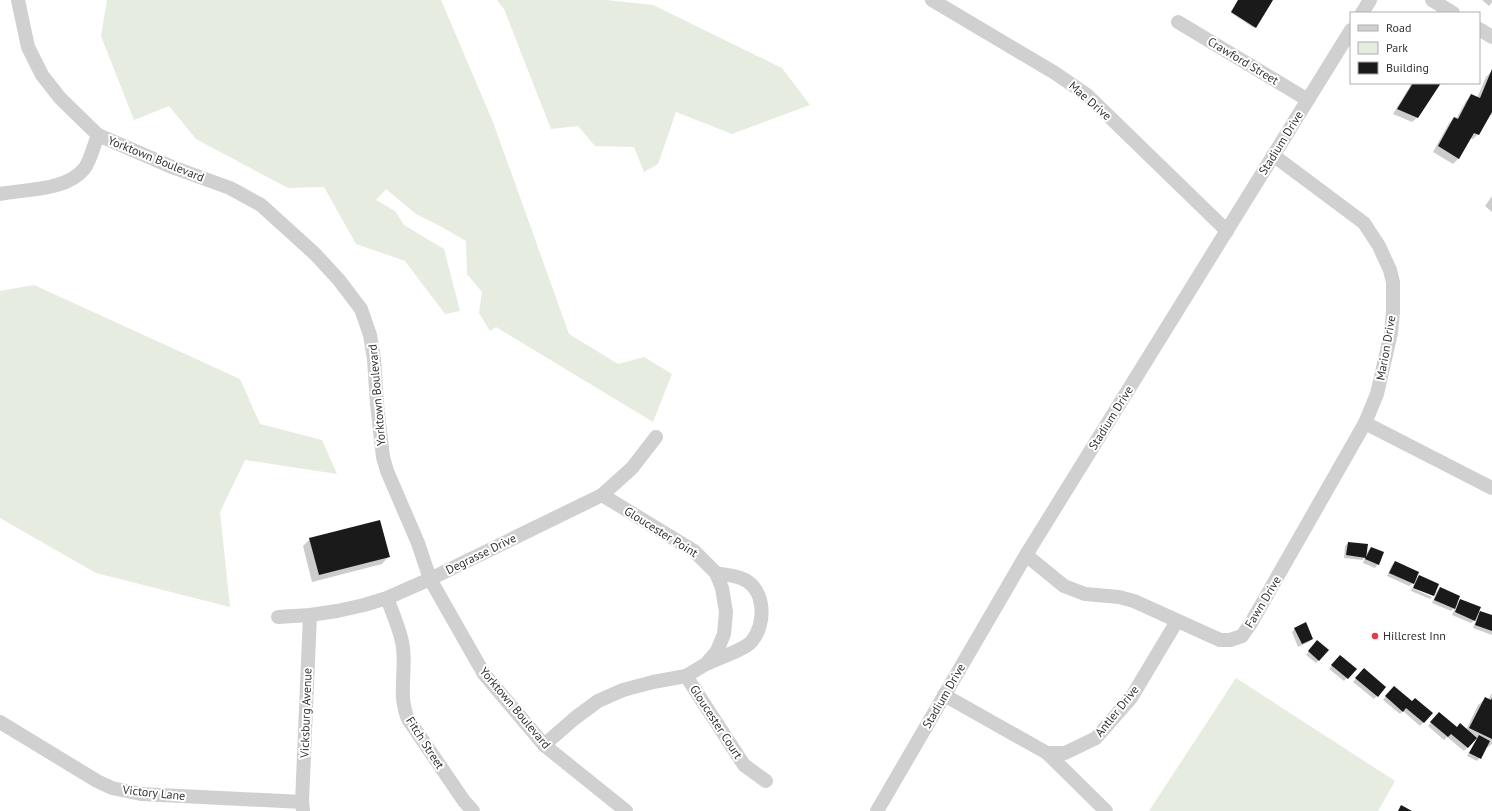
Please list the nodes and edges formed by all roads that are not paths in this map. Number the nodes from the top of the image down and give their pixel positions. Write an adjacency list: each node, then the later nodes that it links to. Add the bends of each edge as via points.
1 (18, 0): 12 (street, Yorktown Boulevard, via 28,47 42,75 60,98)
2 (932, 0): 15 (street, Mae Drive, via 1055,72 1087,95)
3 (1370, 0): 5 (street)
4 (1432, 0): 6 (street)
5 (1363, 12)
6 (1451, 12)
7 (1178, 22): 11 (street, Crawford Street)
8 (1480, 30): 10 (street)
9 (1350, 32): 11 (street, Stadium Drive)
10 (1492, 37)
11 (1308, 100): 13 (street, Stadium Drive)
12 (98, 135): 14 (street, via 85,167 74,178 38,190); 22 (street, Yorktown Boulevard, via 172,167 230,188 261,205 315,254 361,308 370,334 374,359 376,404 383,457)
13 (1274, 155): 15 (street, Stadium Drive); 16 (street, Marion Drive, via 1364,223 1390,270 1393,312 1391,333 1377,394)
14 (0, 194)
15 (1227, 231): 20 (street, Stadium Drive)
16 (1365, 423): 18 (street); 26 (street, Fawn Drive, via 1264,602 1242,636 1220,640)
17 (656, 437): 19 (street, Degrasse Drive, via 632,468)
18 (1492, 488)
19 (602, 495): 21 (street, Gloucester Point, via 694,551); 22 (street, Degrasse Drive)
20 (1026, 555): 26 (street, Fawn Drive, via 1064,586 1085,594 1134,601); 29 (street, Stadium Drive)
21 (716, 573): 27 (street, Gloucester Point, via 722,588 726,612 724,634 717,651); 27 (street, Gloucester Point, via 745,579 753,587 762,608 761,624 752,642)
22 (430, 579): 23 (street, Degrasse Drive); 31 (street, Yorktown Boulevard, via 484,674)
23 (387, 598): 24 (street, Degrasse Drive, via 357,607); 35 (street, Fitch Street, via 403,646 405,663 402,696 408,719)
24 (310, 615): 25 (street, Degrasse Drive); 34 (street, Vicksburg Avenue)
25 (278, 618)
26 (1177, 621): 32 (street, Antler Drive, via 1131,698 1096,738 1065,753)
27 (706, 664): 28 (street, Gloucester Point)
28 (686, 676): 31 (street, Gloucester Point, via 623,690 598,701); 33 (street, Gloucester Court, via 744,764)
29 (944, 695): 32 (street); 37 (street, Stadium Drive)
30 (0, 722): 34 (street, Victory Lane, via 112,788 141,794)
31 (544, 745): 36 (street, Yorktown Boulevard)
32 (1047, 753): 38 (street)
33 (766, 781)
34 (303, 807)
35 (473, 811)
36 (626, 811)
37 (877, 811)
38 (1106, 811)

